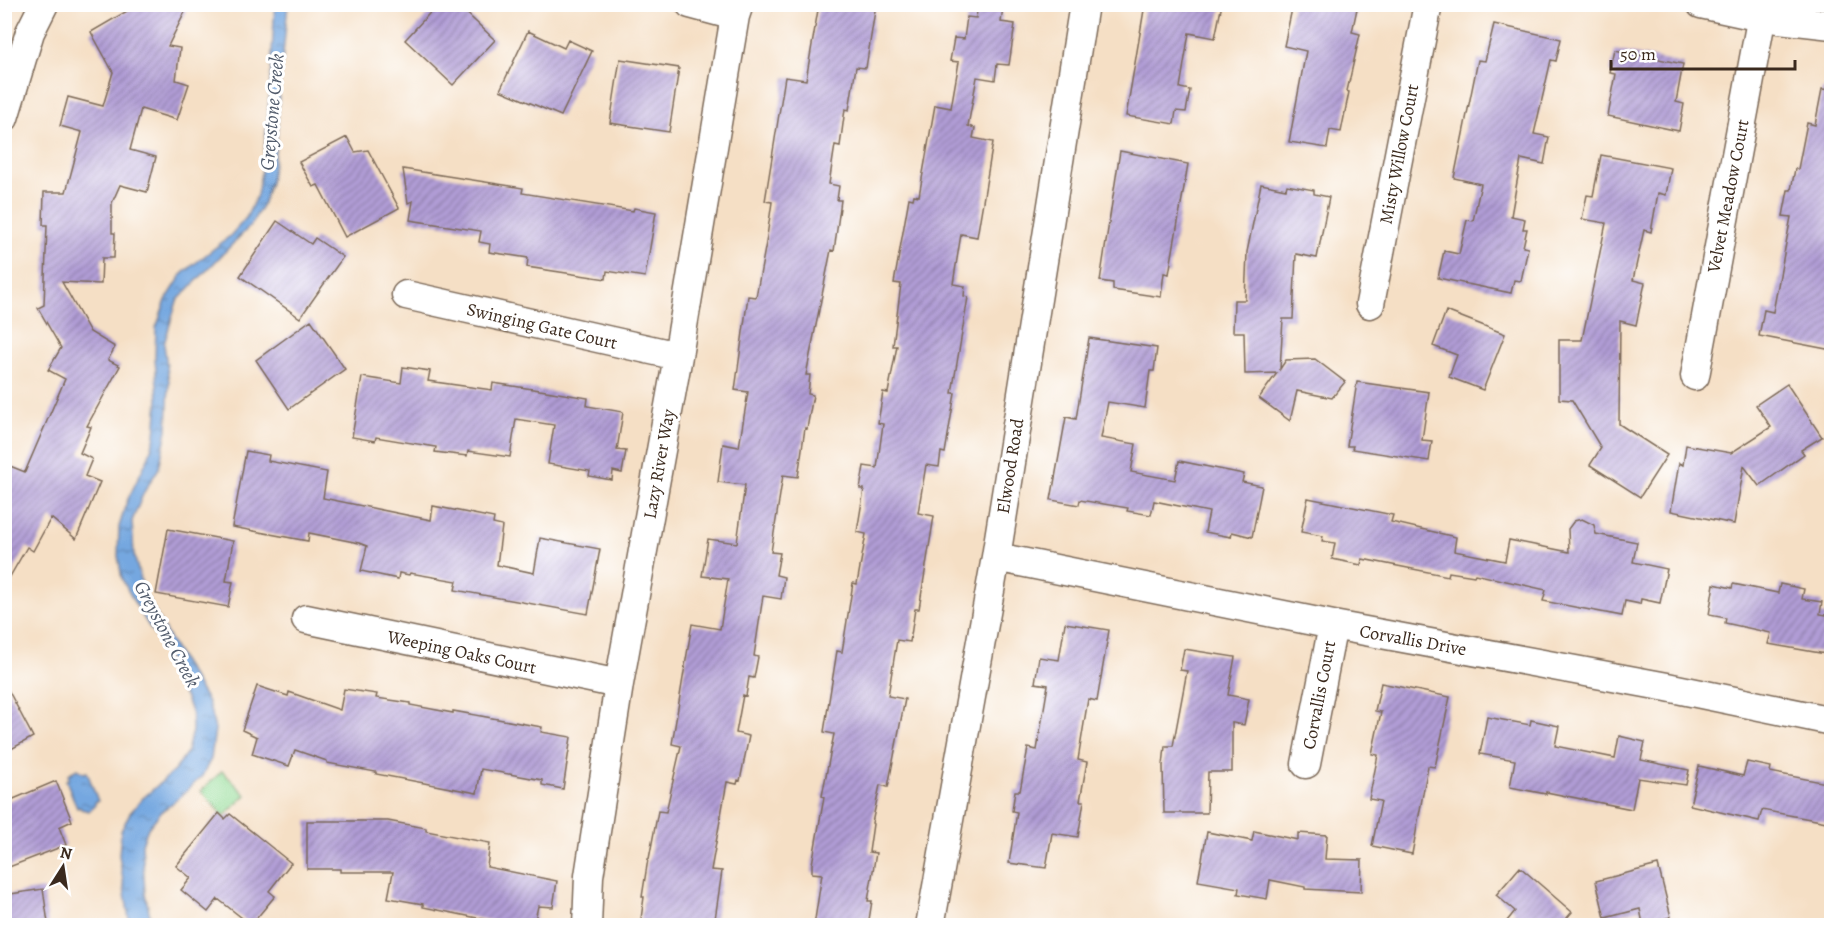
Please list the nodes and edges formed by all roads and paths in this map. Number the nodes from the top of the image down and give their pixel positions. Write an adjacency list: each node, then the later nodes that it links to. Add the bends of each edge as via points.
1 (44, 4): 9 (street, via 30,32)
2 (690, 4): 6 (street)
3 (1084, 4): 14 (street, Elwood Road)
4 (1428, 4): 11 (street, Misty Willow Court)
5 (1701, 4): 7 (street)
6 (737, 10): 12 (street, Lazy River Way)
7 (1763, 11): 8 (street); 13 (street, Velvet Meadow Court)
8 (1832, 25)
9 (4, 118)
10 (406, 295): 12 (street, Swinging Gate Court)
11 (1370, 304)
12 (678, 356): 17 (street, Lazy River Way)
13 (1695, 376)
14 (996, 557): 16 (street, Corvallis Drive); 21 (street, Elwood Road)
15 (306, 619): 17 (street, Weeping Oaks Court)
16 (1333, 625): 18 (street, Corvallis Drive); 19 (street, Corvallis Court)
17 (619, 684): 20 (street, Lazy River Way, via 589,876)
18 (1832, 722)
19 (1306, 764)
20 (587, 926)
21 (930, 926)

